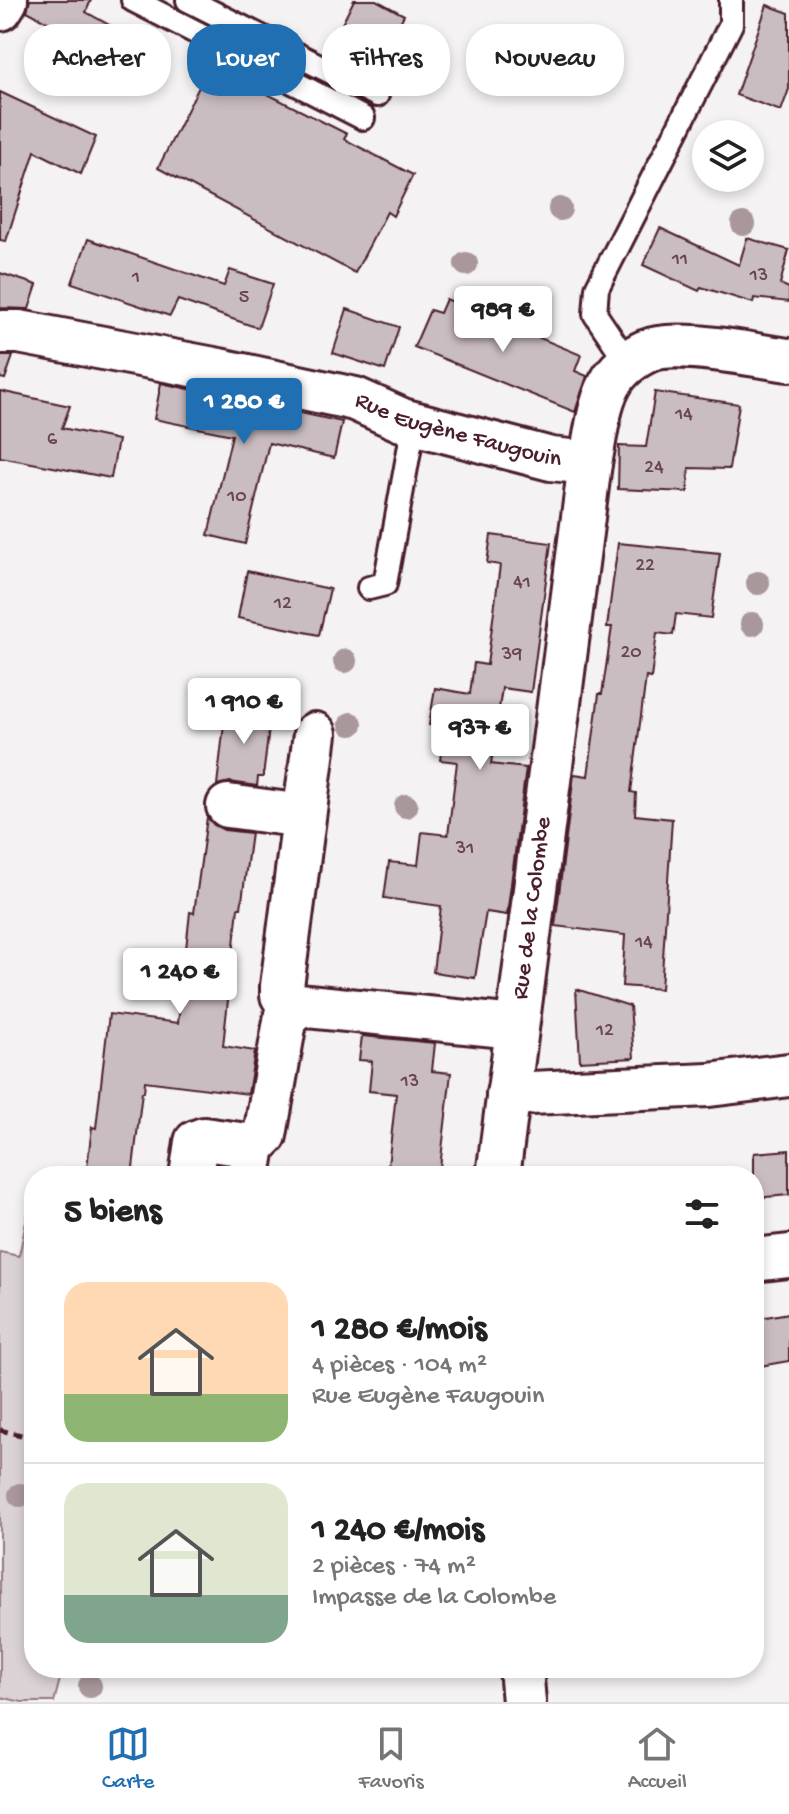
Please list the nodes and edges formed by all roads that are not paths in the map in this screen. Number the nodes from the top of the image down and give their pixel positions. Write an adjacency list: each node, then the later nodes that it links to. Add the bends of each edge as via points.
1 (5, 0): 5 (main road)
2 (133, 0): 7 (lane)
3 (188, 0): 6 (lane)
4 (731, 0): 10 (lane, via 731,24 597,288 595,314)
5 (0, 8)
6 (322, 67)
7 (363, 118)
8 (0, 332): 11 (street, Rue Eugène Faugouin, via 355,399)
9 (789, 360): 10 (street, via 675,346 648,350)
10 (628, 363): 12 (street, Rue de la Colombe, via 603,402)
11 (414, 423): 12 (street, Rue Eugène Faugouin, via 551,459); 13 (lane, via 385,584)
12 (590, 463): 18 (street, Rue de la Colombe)
13 (369, 588)
14 (315, 734): 16 (street)
15 (228, 806): 16 (street)
16 (303, 816): 17 (street, via 282,986)
17 (288, 1004): 18 (street); 21 (street, via 265,1135)
18 (515, 1027): 20 (street, Rue de la Colombe)
19 (789, 1075): 20 (street, via 709,1085)
20 (508, 1094): 23 (street, Rue de la Colombe)
21 (251, 1161): 22 (street, via 204,1139 196,1142)
22 (192, 1166)
23 (499, 1166)
24 (789, 1256): 25 (street)
25 (764, 1259)
26 (522, 1678): 27 (street)
27 (524, 1702)

